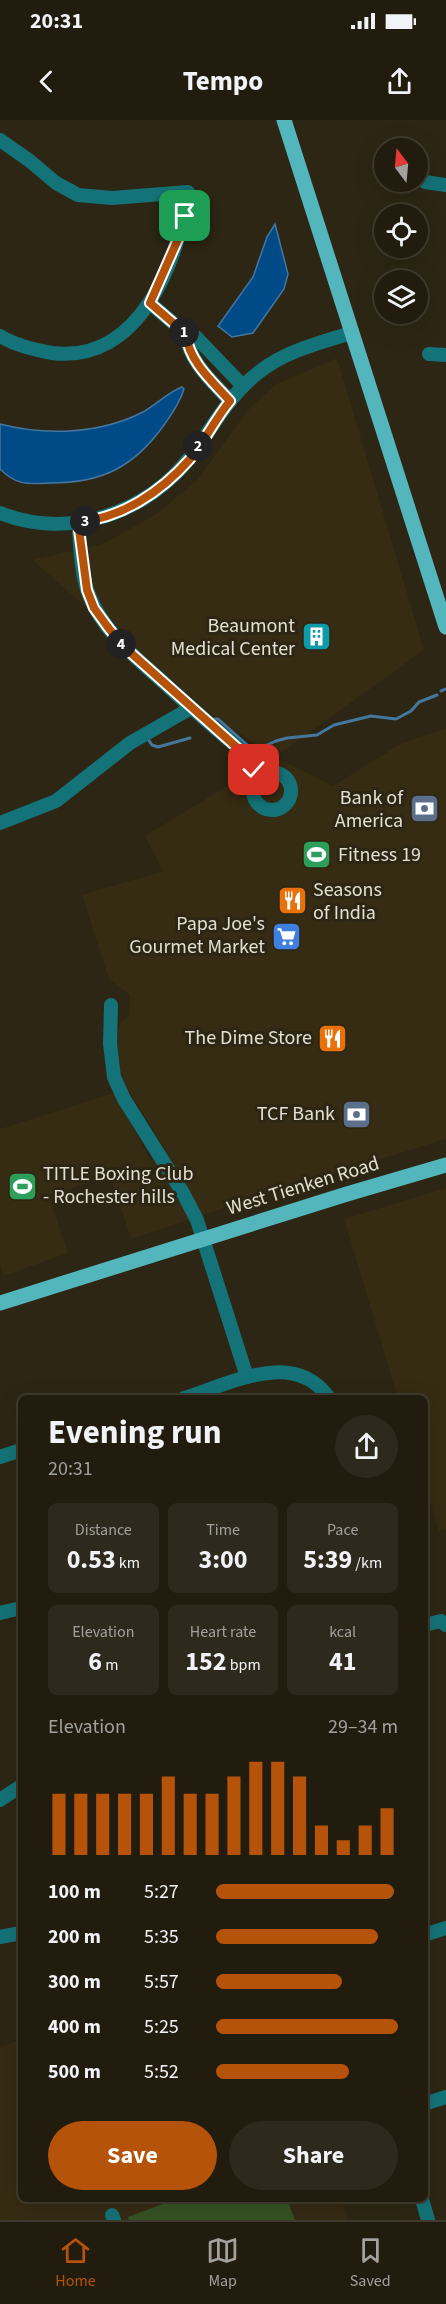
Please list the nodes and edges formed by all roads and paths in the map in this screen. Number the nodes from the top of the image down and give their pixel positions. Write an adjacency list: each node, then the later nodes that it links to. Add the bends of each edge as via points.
1 (284, 120): 6 (main road)
2 (0, 140): 5 (street, via 78,195 112,198 188,192 179,237)
3 (428, 182): 4 (street)
4 (446, 185)
5 (150, 303): 7 (street); 8 (street, via 125,332 82,351 39,351)
6 (351, 333): 11 (street, via 282,357); 15 (main road)
7 (186, 334): 11 (street, via 196,337); 12 (street, via 196,363)
8 (0, 336)
9 (429, 354): 10 (street)
10 (446, 356)
11 (243, 387): 12 (street)
12 (230, 401): 14 (street, via 190,458 161,488 119,513)
13 (0, 513): 14 (street, via 32,521)
14 (78, 522): 16 (street, via 85,580 94,608 122,645)
15 (446, 627)
16 (190, 708): 17 (street, via 251,760); 18 (street, via 130,743 56,801)
17 (262, 777)
18 (0, 823)
19 (111, 1005): 21 (street, via 114,1077 183,1193)
20 (446, 1165): 21 (main road, West Tienken Road)
21 (203, 1239): 22 (main road, West Tienken Road); 23 (street)
22 (0, 1301)
23 (248, 1377): 24 (street); 25 (street, via 270,1372 301,1375)
24 (193, 1395)
25 (327, 1395)
26 (18, 1451): 27 (street)
27 (0, 1457)
28 (18, 1609): 29 (street)
29 (0, 1613)
30 (428, 1624): 31 (street, via 441,1621)
31 (446, 1625)
32 (18, 1788): 33 (street)
33 (0, 1800)
34 (446, 1928): 36 (street)
35 (18, 1934): 37 (street)
36 (428, 1934)
37 (0, 1937)
38 (446, 2097): 39 (street)
39 (428, 2103)
40 (423, 2202): 41 (street)
41 (428, 2220)

